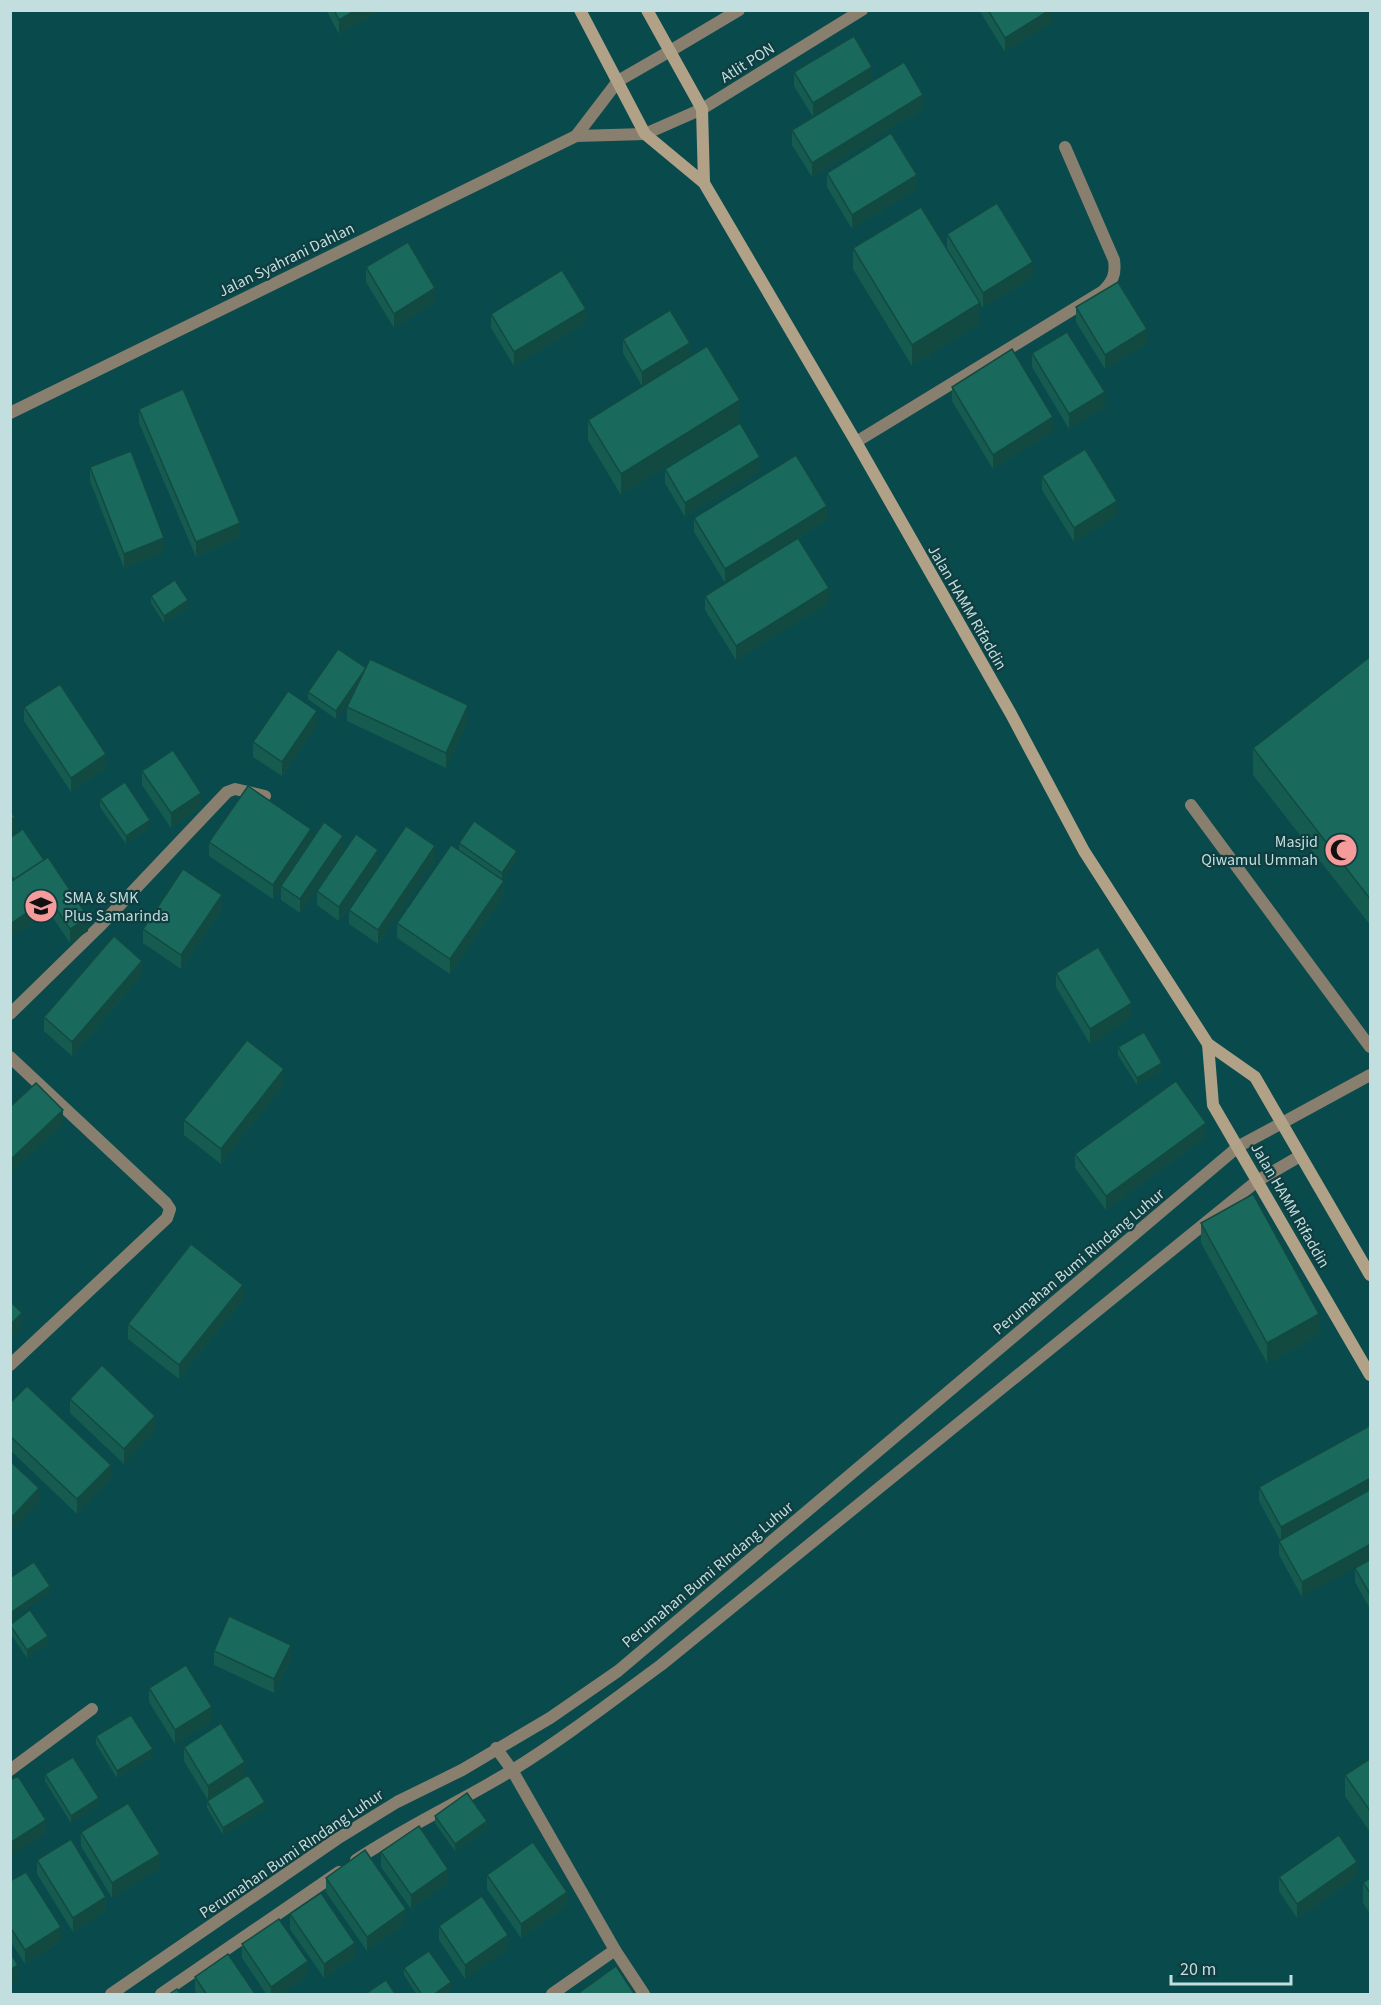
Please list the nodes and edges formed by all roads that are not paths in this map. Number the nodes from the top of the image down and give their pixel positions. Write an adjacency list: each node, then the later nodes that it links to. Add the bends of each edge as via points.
1 (580, 10): 6 (main road)
2 (647, 10): 5 (main road)
3 (739, 10): 5 (street)
4 (862, 10): 7 (street, Atlit PON)
5 (670, 51): 6 (street); 7 (main road)
6 (618, 81): 8 (main road); 9 (street, Jalan Syahrani Dahlan)
7 (702, 109): 8 (street, Atlit PON); 11 (main road, Jalan HAMM Rifaddin)
8 (645, 134): 9 (street, Jalan Syahrani Dahlan); 11 (main road, Jalan HAMM Rifaddin)
9 (576, 136): 12 (street, Jalan Syahrani Dahlan)
10 (1065, 147): 13 (street, via 1114,260 1116,272 1111,282 1103,291)
11 (704, 183): 13 (main road, Jalan HAMM Rifaddin)
12 (10, 413)
13 (856, 442): 17 (main road, Jalan HAMM Rifaddin, via 1084,851)
14 (266, 796): 16 (street, via 235,789 227,792)
15 (1191, 806): 18 (street)
16 (10, 1014)
17 (1208, 1044): 21 (main road, Jalan HAMM Rifaddin, via 1255,1077); 22 (main road, Jalan HAMM Rifaddin, via 1213,1105)
18 (1371, 1047)
19 (10, 1057): 26 (street, via 170,1209 167,1218)
20 (1371, 1075): 21 (street, Perumahan Bumi RIndang Luhur)
21 (1282, 1123): 22 (street, Perumahan Bumi RIndang Luhur); 23 (main road, Jalan HAMM Rifaddin)
22 (1239, 1146): 24 (main road, Jalan HAMM Rifaddin); 29 (street, Perumahan Bumi RIndang Luhur, via 618,1671)
23 (1300, 1156): 24 (street); 25 (main road, Jalan HAMM Rifaddin)
24 (1257, 1181): 27 (main road, Jalan HAMM Rifaddin); 31 (street, via 661,1665)
25 (1371, 1275)
26 (10, 1365)
27 (1371, 1376)
28 (92, 1709): 30 (street)
29 (496, 1748): 31 (street); 33 (street, Perumahan Bumi RIndang Luhur, via 337,1839)
30 (10, 1770)
31 (512, 1770): 32 (street); 34 (street, via 386,1840)
32 (615, 1950): 35 (street); 36 (street)
33 (111, 1995)
34 (161, 1995)
35 (552, 1995)
36 (644, 1995)

